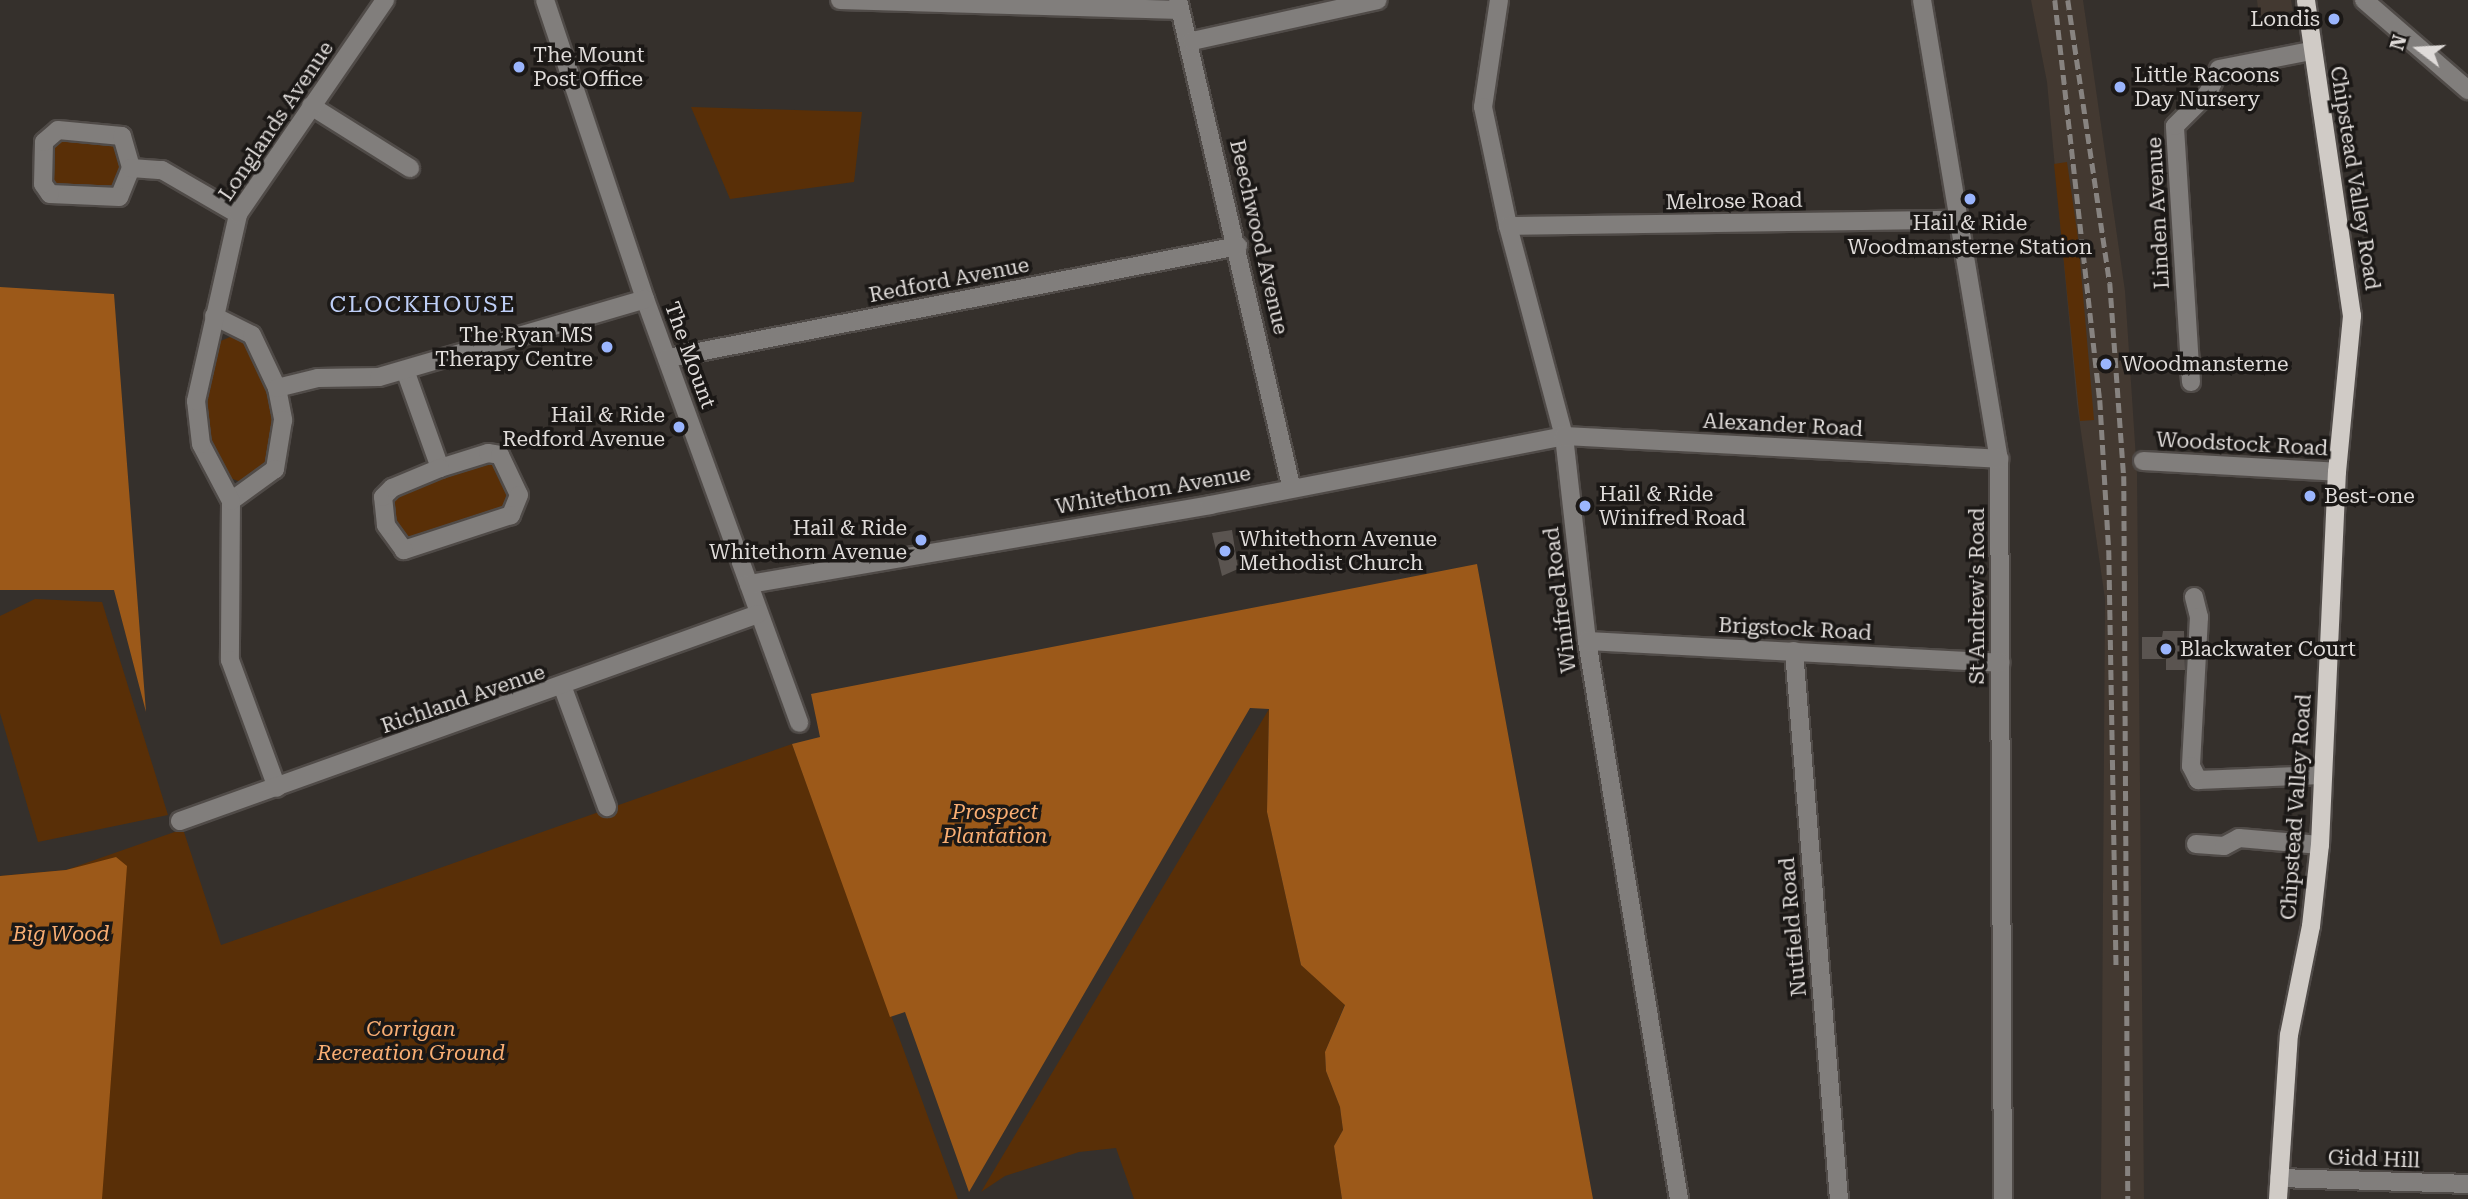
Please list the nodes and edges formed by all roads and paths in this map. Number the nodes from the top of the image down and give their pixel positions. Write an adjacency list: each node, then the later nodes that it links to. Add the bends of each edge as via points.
1 (385, 0): 13 (street, Longlands Avenue)
2 (545, 0): 20 (street, The Mount)
3 (840, 0): 9 (street)
4 (1378, 0): 10 (street)
5 (1499, 0): 18 (street, Winifred Road, via 1483,107)
6 (1922, 0): 17 (street, St Andrew's Road)
7 (2306, 0): 11 (main road, Chipstead Valley Road)
8 (2364, 0): 12 (street)
9 (1179, 5): 10 (street, Beechwood Avenue)
10 (1192, 41): 19 (street, Beechwood Avenue)
11 (2311, 51): 24 (street, Linden Avenue, via 2219,69 2208,93 2175,126); 30 (main road, Chipstead Valley Road, via 2352,295)
12 (2468, 90)
13 (311, 106): 15 (street); 16 (street, Longlands Avenue)
14 (131, 168): 14 (street, via 119,197 59,198 43,184 44,142 58,130 114,132 129,145); 16 (street, via 162,170)
15 (410, 168)
16 (238, 214): 21 (street, Longlands Avenue)
17 (1961, 220): 18 (street, Melrose Road); 27 (street, St Andrew's Road)
18 (1508, 226): 26 (street, Winifred Road)
19 (1238, 246): 22 (street, Redford Avenue); 31 (street, Beechwood Avenue)
20 (646, 299): 22 (street, The Mount); 23 (street)
21 (214, 316): 25 (street, via 252,335); 32 (street, Longlands Avenue, via 196,401 201,444)
22 (668, 358): 33 (street, The Mount)
23 (405, 369): 25 (street); 29 (street)
24 (2191, 382)
25 (277, 388): 32 (street, via 282,448 275,469)
26 (1564, 436): 27 (street, Alexander Road); 31 (street, Whitethorn Avenue); 36 (street, Winifred Road)
27 (1999, 459): 38 (street, St Andrew's Road)
28 (2143, 461): 30 (street, Woodstock Road)
29 (440, 468): 29 (street, via 488,453 500,455 519,495 518,506 511,515 404,550 394,544 386,525 383,497 392,488)
30 (2337, 472): 41 (main road, Chipstead Valley Road)
31 (1291, 486): 33 (street, Whitethorn Avenue)
32 (231, 501): 42 (street, Longlands Avenue, via 230,660)
33 (749, 584): 35 (street, The Mount)
34 (2194, 597): 41 (street, via 2199,617 2192,766 2199,780)
35 (758, 614): 39 (street, Richland Avenue); 40 (street, The Mount)
36 (1587, 641): 37 (street, Brigstock Road); 49 (street, Winifred Road)
37 (1794, 651): 38 (street, Brigstock Road); 50 (street, Nutfield Road)
38 (2000, 663): 51 (street, St Andrew's Road)
39 (563, 688): 42 (street, Richland Avenue); 43 (street)
40 (799, 723)
41 (2322, 775): 46 (main road, Chipstead Valley Road)
42 (277, 788): 44 (street, Richland Avenue)
43 (607, 807)
44 (180, 821)
45 (2196, 844): 46 (street, via 2224,846 2239,838)
46 (2320, 845): 47 (main road, Chipstead Valley Road, via 2311,926 2287,1045)
47 (2278, 1178): 48 (street, Gidd Hill); 52 (main road, Chipstead Valley Road)
48 (2468, 1184)
49 (1679, 1199)
50 (1839, 1199)
51 (2003, 1199)
52 (2278, 1199)

